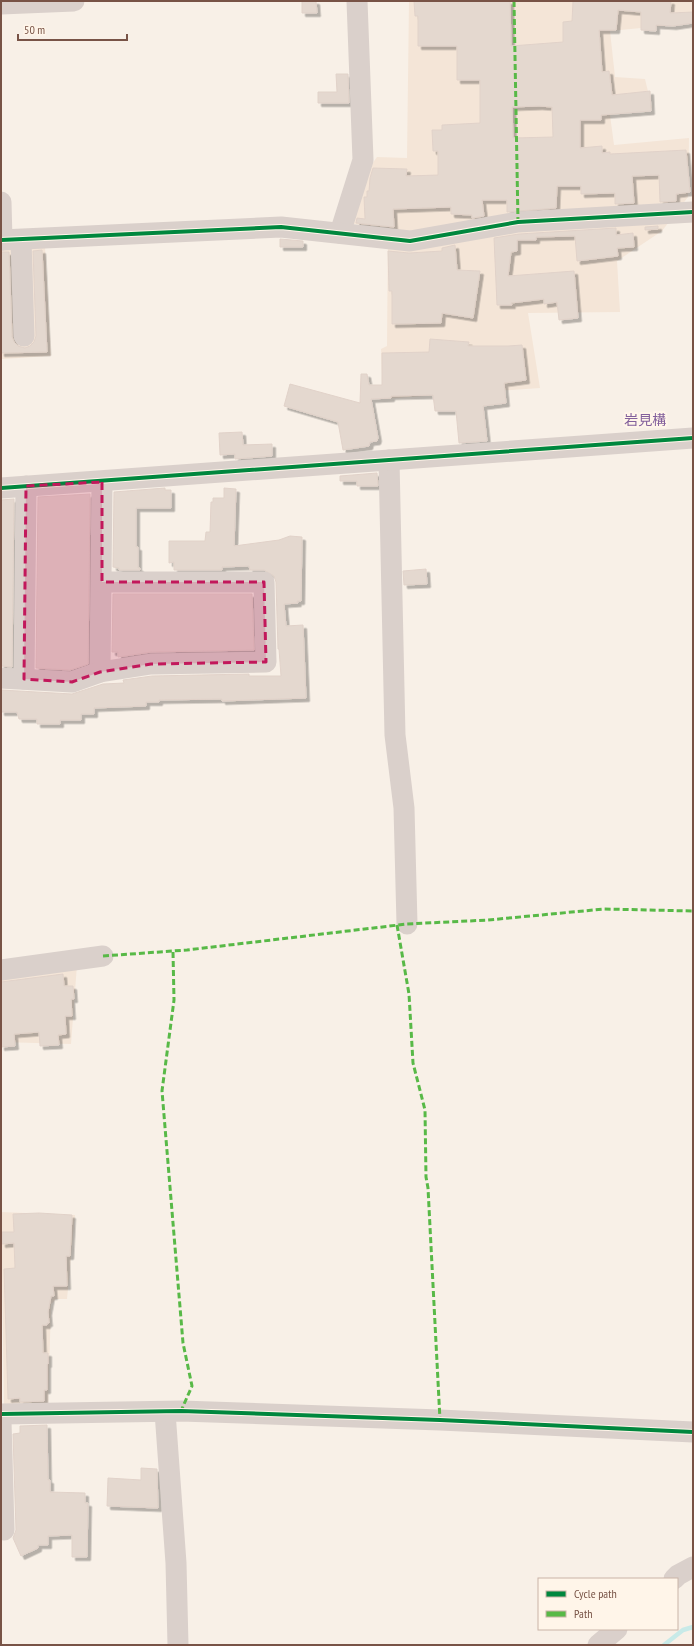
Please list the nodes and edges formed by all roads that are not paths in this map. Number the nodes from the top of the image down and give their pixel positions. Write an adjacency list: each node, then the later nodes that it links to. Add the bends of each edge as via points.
1 (74, 1): 3 (street)
2 (357, 1): 6 (street, via 363,160)
3 (1, 4)
4 (1, 202): 7 (street)
5 (693, 212): 6 (street, via 518,222 410,241)
6 (340, 233): 7 (street, via 281,227)
7 (8, 240): 8 (street)
8 (24, 336)
9 (693, 438): 10 (street)
10 (389, 460): 11 (street); 18 (street, via 395,735 404,808)
11 (102, 482): 12 (street); 14 (street)
12 (26, 486): 13 (street); 17 (street)
13 (1, 488)
14 (102, 582): 15 (street); 15 (street, via 264,582 266,662 151,664)
15 (100, 672): 17 (street, via 72,682)
16 (1, 678): 17 (street)
17 (24, 680)
18 (407, 924)
19 (103, 956): 20 (street)
20 (1, 970)
21 (164, 1412): 22 (street); 24 (street, via 432,1419); 29 (street, via 176,1563)
22 (1, 1414)
23 (1, 1421): 25 (street)
24 (693, 1432)
25 (4, 1530)
26 (693, 1567): 27 (street)
27 (675, 1578)
28 (616, 1630): 30 (street)
29 (178, 1645)
30 (598, 1645)

